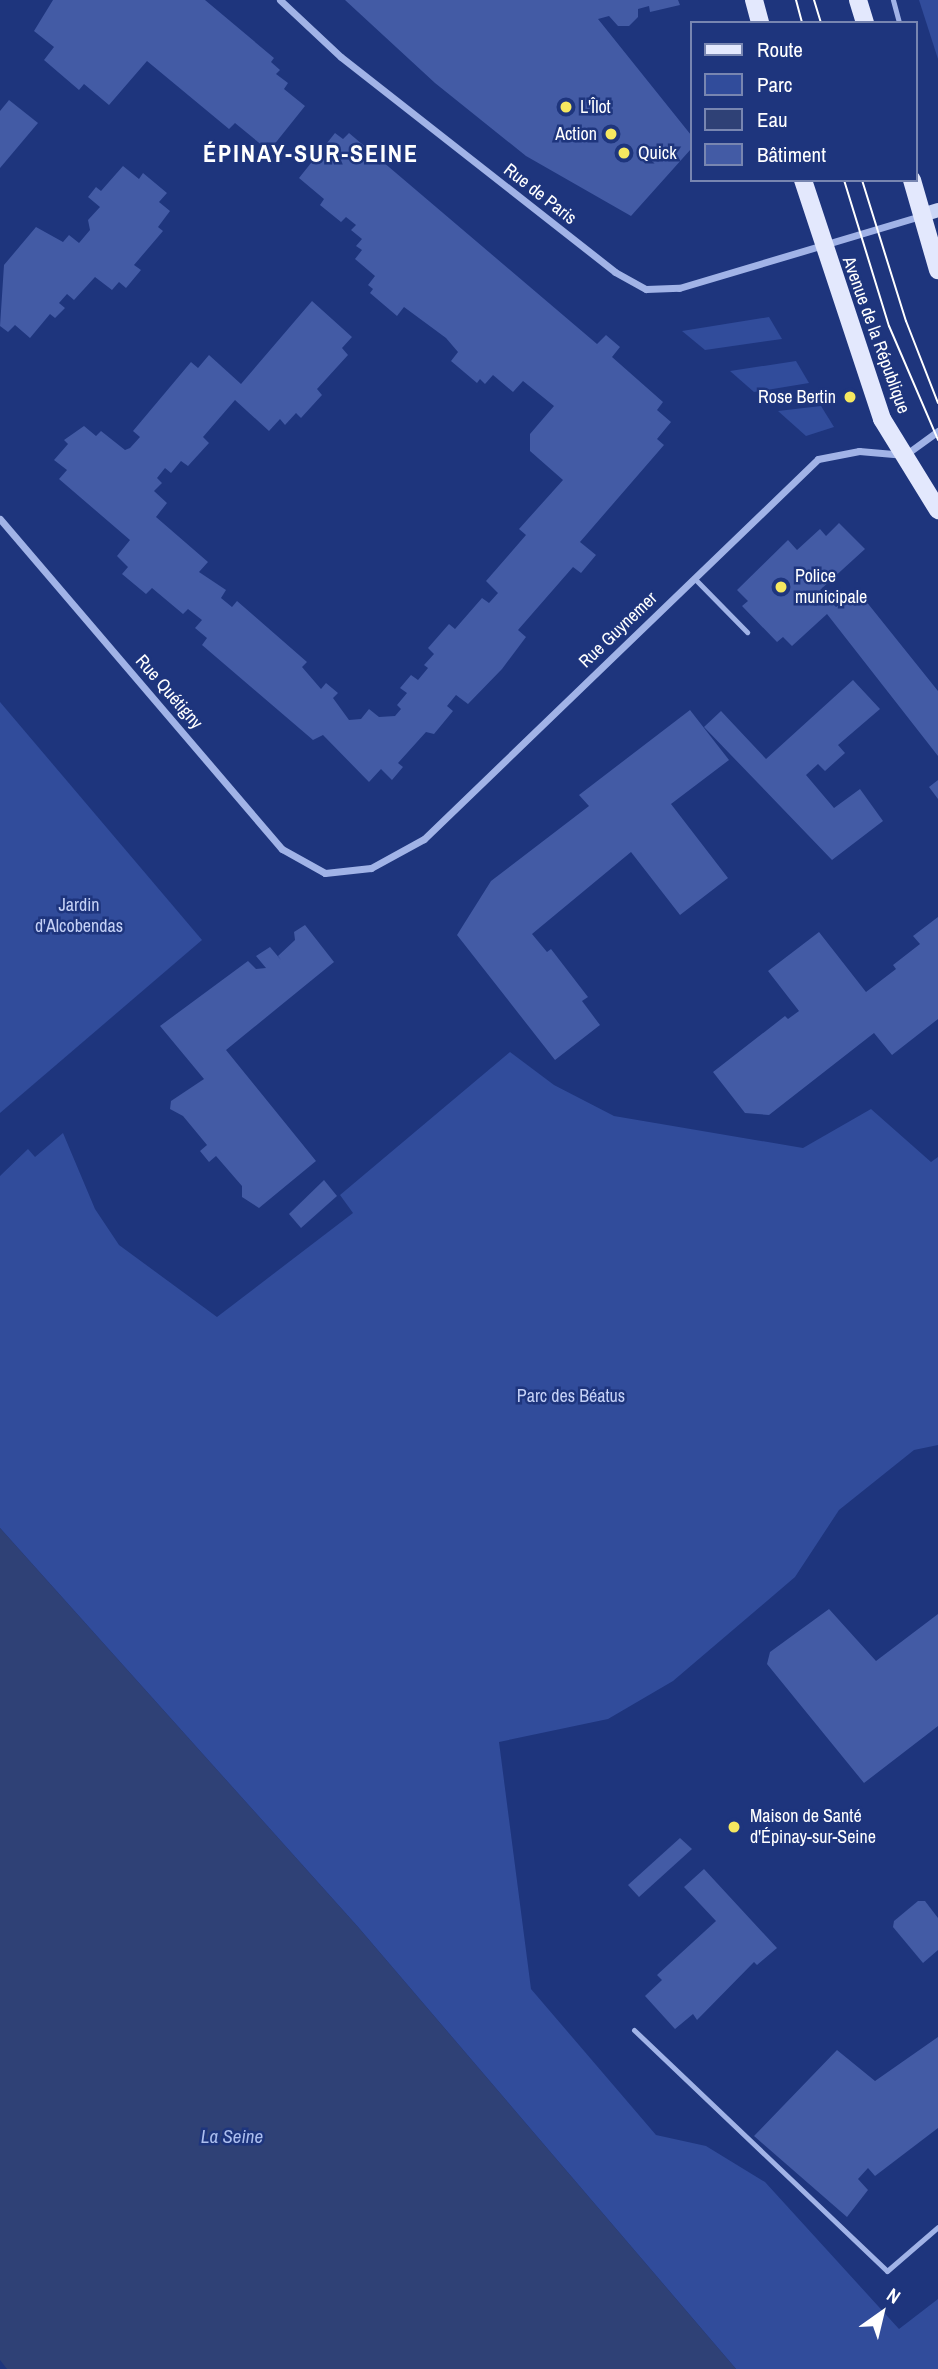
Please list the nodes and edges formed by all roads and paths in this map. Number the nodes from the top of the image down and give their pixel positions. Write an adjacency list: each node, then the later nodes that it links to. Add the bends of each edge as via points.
1 (280, 0): 11 (street, Rue de Paris, via 402,105 615,272 646,289 679,288)
2 (754, 0): 5 (main road)
3 (858, 0): 6 (main road)
4 (893, 0): 7 (lane)
5 (759, 21)
6 (864, 21)
7 (899, 21)
8 (804, 182): 11 (main road, Avenue de la République)
9 (913, 182): 10 (main road)
10 (930, 212): 11 (street, Rue de Paris); 12 (main road)
11 (821, 244): 14 (main road, Avenue de la République, via 882,419)
12 (938, 270)
13 (938, 431): 14 (street)
14 (905, 455): 15 (main road, Avenue de la République); 17 (street, Rue Guynemer, via 859,451 818,459)
15 (938, 510)
16 (0, 519): 19 (street, Rue Quétigny, via 282,849)
17 (694, 578): 18 (lane); 19 (street, Rue Guynemer, via 425,839 371,868)
18 (747, 632)
19 (325, 873)
20 (635, 2030): 21 (lane, via 887,2270)
21 (938, 2227)

